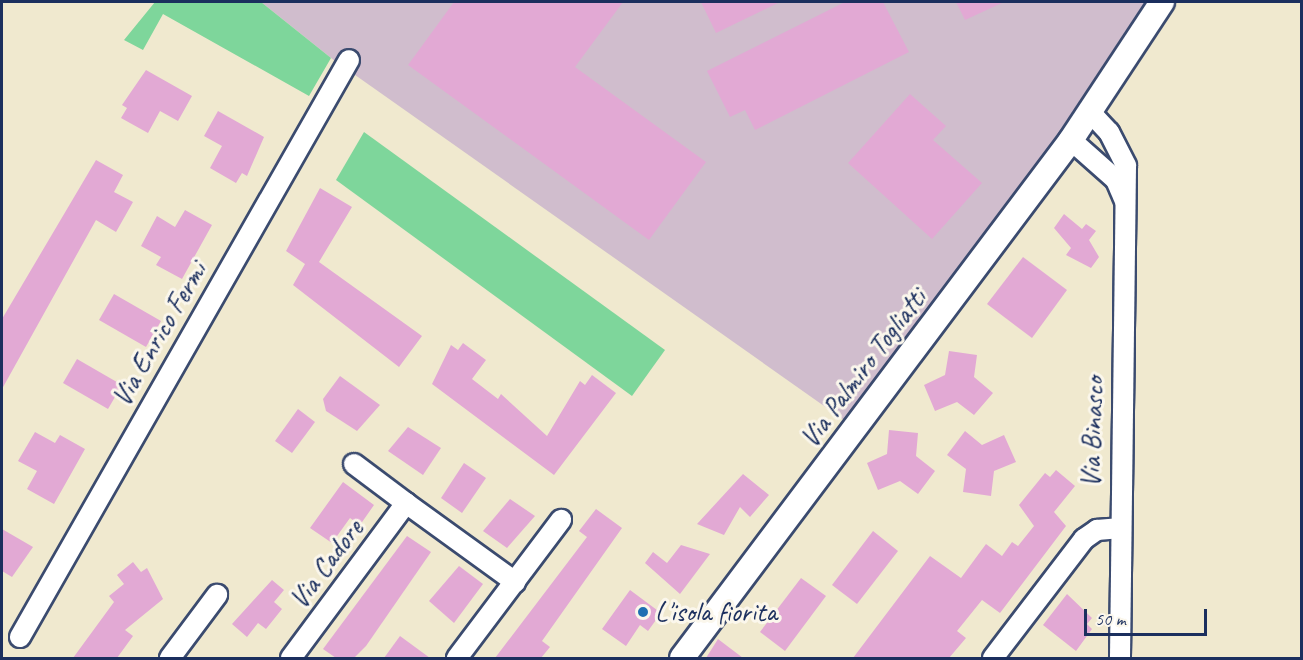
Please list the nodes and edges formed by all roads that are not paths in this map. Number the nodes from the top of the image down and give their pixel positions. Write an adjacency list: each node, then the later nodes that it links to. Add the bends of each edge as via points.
1 (1162, 2): 3 (street, Via Palmiro Togliatti)
2 (349, 60): 12 (street, Via Enrico Fermi)
3 (1091, 113): 4 (street, Via Palmiro Togliatti); 5 (street, Via Binasco, via 1119,146 1126,166)
4 (1071, 140): 5 (street, Via Binasco, via 1116,180); 16 (street, Via Palmiro Togliatti)
5 (1128, 206): 9 (street, Via Binasco)
6 (354, 464): 7 (street)
7 (406, 503): 10 (street); 14 (street, Via Cadore)
8 (561, 520): 10 (street)
9 (1118, 528): 17 (street, via 1097,530 1084,539); 18 (street, Via Binasco)
10 (515, 582): 15 (street)
11 (217, 595): 13 (street)
12 (20, 637)
13 (170, 658)
14 (291, 658)
15 (457, 658)
16 (682, 658)
17 (993, 658)
18 (1120, 658)

